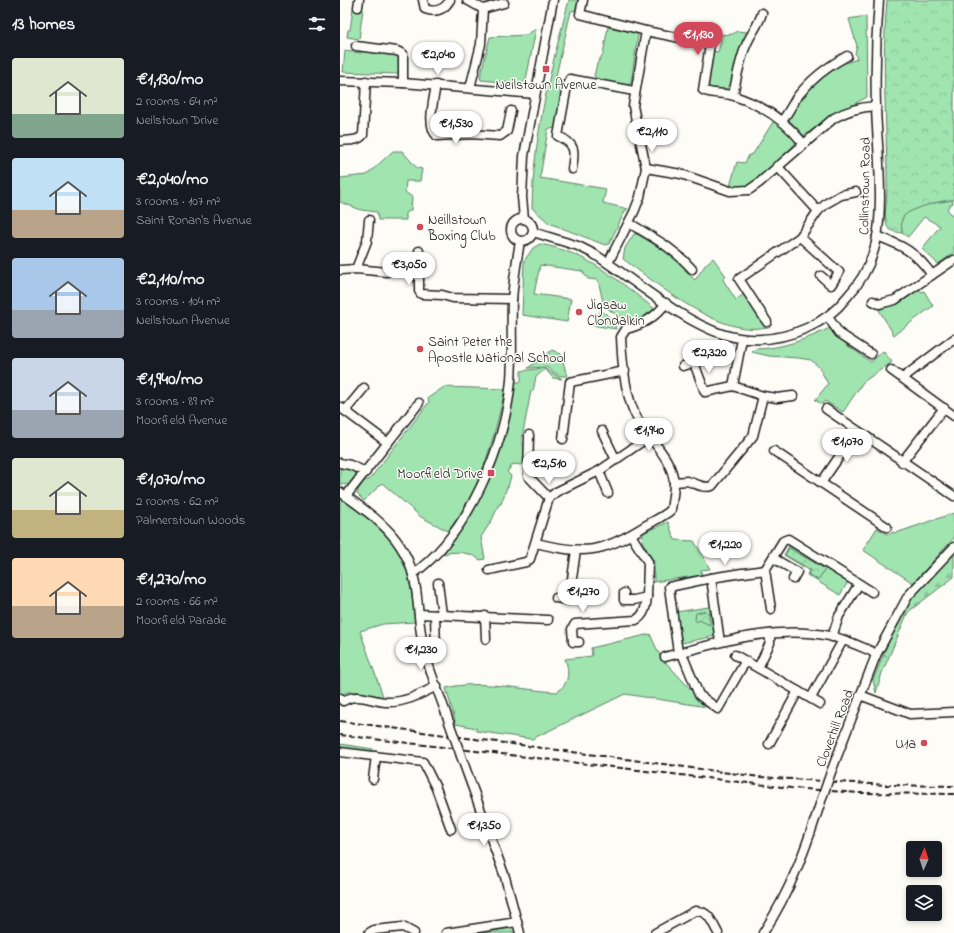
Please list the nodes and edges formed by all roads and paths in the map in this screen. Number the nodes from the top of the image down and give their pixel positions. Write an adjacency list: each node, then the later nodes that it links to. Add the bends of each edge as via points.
1 (423, 0): 2 (street, via 425,9 437,11 442,10)
2 (450, 0)
3 (467, 0): 8 (street)
4 (553, 0): 19 (street)
5 (583, 0): 10 (street, via 580,14)
6 (879, 0): 21 (street, Collinstown Road)
7 (504, 3): 8 (street)
8 (483, 9): 17 (street, via 481,44)
9 (762, 13): 20 (street, via 742,55)
10 (646, 31): 18 (street); 20 (street, via 712,44 704,90)
11 (356, 46): 15 (street, via 403,54)
12 (847, 56): 23 (street, via 827,67 811,82)
13 (340, 81): 14 (street)
14 (366, 81): 15 (street); 24 (street, via 363,135 355,140)
15 (403, 83): 16 (street)
16 (436, 86): 17 (street); 22 (street, via 432,124 433,132 437,136 504,135)
17 (470, 88): 19 (street)
18 (634, 91): 27 (street, via 634,114); 28 (street, via 570,80 566,86 558,136 568,140 573,146 575,156)
19 (534, 94): 31 (street, via 524,156)
20 (733, 95): 23 (street, via 763,108)
21 (876, 106): 25 (street, via 863,106 846,111); 35 (street, Collinstown Road, via 879,207)
22 (510, 111)
23 (782, 120): 25 (street)
24 (340, 141)
25 (803, 143): 26 (street)
26 (778, 166): 27 (street, via 760,183 749,190 739,191 730,191 681,174); 30 (street)
27 (646, 168): 33 (street, via 640,197)
28 (572, 169)
29 (856, 192): 30 (street, via 841,195)
30 (818, 211): 36 (street)
31 (524, 219): 34 (street, via 532,224); 37 (street, via 517,221 512,227 513,235)
32 (369, 220): 41 (street, via 367,241)
33 (629, 223): 40 (street); 42 (street, via 669,247)
34 (533, 232): 37 (street, via 527,240); 40 (street, Collinstown Road, via 578,246)
35 (877, 236): 45 (street, via 901,244 917,257); 50 (street, Collinstown Road, via 867,270)
36 (800, 237): 46 (street, via 839,272 831,285); 51 (street, via 739,279)
37 (520, 241): 47 (street)
38 (419, 251): 47 (street, via 421,294 453,298)
39 (954, 260): 45 (street)
40 (608, 263): 49 (street, Collinstown Road)
41 (356, 269): 43 (street); 44 (street)
42 (692, 269)
43 (340, 270)
44 (387, 272)
45 (932, 275): 48 (street, via 895,300 879,304)
46 (821, 276)
47 (512, 299): 94 (street, via 511,380 502,429 465,516 436,554)
48 (873, 302)
49 (666, 303): 52 (street, Collinstown Road, via 705,327); 57 (street, via 656,315 623,332 621,336)
50 (828, 317): 52 (street, Collinstown Road, via 795,333 763,340); 54 (street, via 839,333)
51 (767, 322)
52 (742, 339): 59 (street)
53 (954, 339): 58 (street)
54 (870, 354)
55 (683, 366): 59 (street, via 696,362 705,392)
56 (891, 370): 58 (street)
57 (625, 371): 71 (street, via 634,412); 72 (street, via 570,382)
58 (904, 377): 64 (street)
59 (733, 386): 61 (street)
60 (364, 388): 65 (street)
61 (763, 396): 62 (street); 80 (street, via 753,436 712,486 707,488 686,481)
62 (793, 396)
63 (419, 402): 73 (street)
64 (944, 408): 67 (street); 76 (street)
65 (342, 409): 73 (street)
66 (826, 409): 69 (street)
67 (954, 416)
68 (602, 431): 75 (street)
69 (856, 431): 76 (street); 81 (street)
70 (529, 435): 85 (street, via 528,476)
71 (649, 437): 75 (street); 80 (street, via 669,466)
72 (563, 439)
73 (388, 443): 79 (street)
74 (774, 451): 81 (street)
75 (616, 460): 78 (street)
76 (902, 462): 84 (street)
77 (340, 463): 79 (street)
78 (599, 471): 82 (street); 85 (street)
79 (366, 472): 83 (street)
80 (674, 482): 87 (street, via 671,510)
81 (821, 483): 86 (street)
82 (608, 493)
83 (343, 494): 94 (street, via 373,516 396,538 410,560)
84 (954, 496)
85 (549, 498): 88 (street)
86 (887, 527)
87 (631, 535): 90 (street, via 603,548); 101 (street, via 648,562)
88 (536, 543): 90 (street); 92 (street, via 530,559 526,562)
89 (954, 547): 116 (street, Cloverhill Road, via 908,596)
90 (576, 550): 102 (street, via 569,600)
91 (773, 558): 93 (street); 96 (street, via 797,572); 98 (street, via 783,541 788,539)
92 (489, 570)
93 (765, 570): 95 (street); 103 (street)
94 (413, 574): 104 (street)
95 (711, 578): 113 (street); 115 (street, via 669,587)
96 (793, 579)
97 (438, 583): 105 (street)
98 (859, 584): 99 (street); 109 (street, via 839,616)
99 (872, 592)
100 (624, 593): 101 (street, via 624,600)
101 (647, 597): 112 (street, via 645,609 636,620 576,624 572,629 573,642)
102 (556, 598)
103 (771, 610)
104 (419, 614): 105 (street); 121 (street, via 424,649)
105 (439, 615): 106 (street); 114 (street)
106 (485, 616): 107 (street); 110 (street)
107 (548, 620)
108 (770, 634): 109 (street); 113 (street); 120 (street, via 770,643)
109 (832, 637): 111 (street)
110 (486, 639)
111 (843, 640): 116 (street); 125 (street)
112 (579, 642)
113 (720, 642): 115 (street)
114 (436, 651)
115 (678, 653): 118 (street); 119 (street, via 683,656 699,694 718,710)
116 (876, 654): 123 (street, Cloverhill Road)
117 (735, 655): 119 (street)
118 (665, 657)
119 (745, 662): 120 (street)
120 (758, 668): 122 (street)
121 (437, 686): 124 (street, via 406,700 387,702 352,696 343,701); 133 (street, bridge, via 505,877)
122 (798, 691): 125 (street); 128 (street)
123 (860, 694): 127 (street, via 910,714); 140 (street, Cloverhill Road, bridge, via 797,871)
124 (340, 698)
125 (811, 698): 126 (street)
126 (820, 704)
127 (954, 712)
128 (769, 744)
129 (340, 752): 130 (street)
130 (376, 756): 131 (street); 132 (street, via 426,764)
131 (373, 779)
132 (451, 829)
133 (517, 922): 136 (street); 137 (street)
134 (369, 933): 135 (street, via 374,930 403,927)
135 (414, 933)
136 (446, 933)
137 (520, 933)
138 (656, 933): 139 (street, via 695,911 701,911 708,916)
139 (718, 933)
140 (763, 933)

